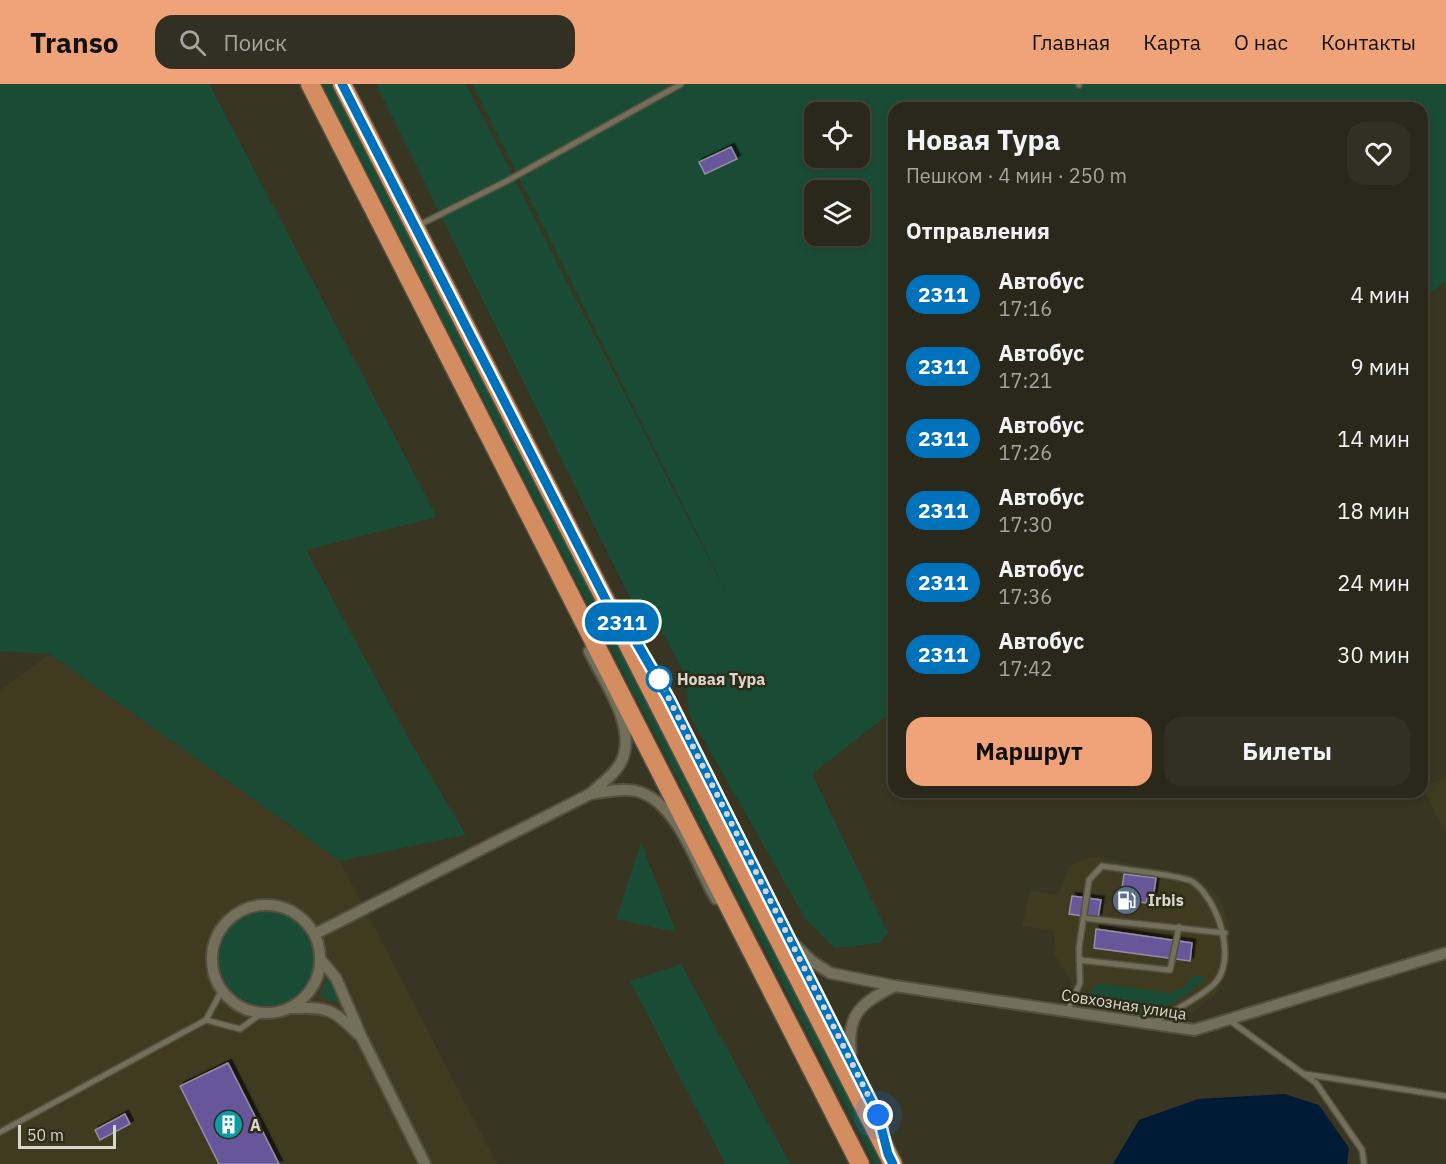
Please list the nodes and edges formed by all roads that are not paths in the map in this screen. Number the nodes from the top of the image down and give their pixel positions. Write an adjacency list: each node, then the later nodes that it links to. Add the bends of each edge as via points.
1 (310, 84): 6 (highway)
2 (342, 84): 4 (highway)
3 (681, 84): 4 (lane)
4 (416, 227): 5 (highway)
5 (609, 606): 13 (street, via 658,679); 30 (highway)
6 (579, 608): 7 (street, via 581,636 626,731 622,760); 9 (highway)
7 (590, 794): 9 (street, via 636,791 664,807 720,906); 12 (street)
8 (1083, 918): 10 (lane); 11 (lane, via 1089,880 1102,866 1191,881 1211,900); 16 (lane)
9 (739, 923): 32 (highway)
10 (1179, 927): 11 (lane); 16 (lane, via 1170,970)
11 (1225, 933): 24 (lane, via 1222,965 1215,984)
12 (315, 934): 15 (street); 18 (street, via 306,921 287,908 262,904 238,912 220,930 212,954)
13 (792, 942): 17 (street, Совхозная улица, via 813,963 831,973); 26 (street)
14 (1446, 952): 23 (street, Совхозная улица)
15 (321, 960): 19 (street, via 312,988); 25 (street, via 336,978)
16 (1079, 960): 20 (lane, via 1080,983)
17 (895, 986): 20 (street, Совхозная улица); 26 (street, via 875,996 856,1013 850,1033)
18 (222, 990): 21 (street, via 240,1007); 22 (lane)
19 (291, 1008): 21 (street); 25 (street, via 324,1007)
20 (1068, 1011): 24 (street, Совхозная улица)
21 (262, 1013): 22 (lane, via 240,1029)
22 (206, 1020): 29 (lane)
23 (1229, 1020): 24 (street, Совхозная улица, via 1194,1030); 27 (lane)
24 (1152, 1023)
25 (362, 1038): 31 (street)
26 (852, 1062): 30 (street, via 878,1115)
27 (1303, 1074): 28 (lane); 33 (lane, via 1316,1083 1362,1150)
28 (1446, 1096)
29 (0, 1132)
30 (890, 1159)
31 (424, 1164)
32 (860, 1164)
33 (1364, 1164)

